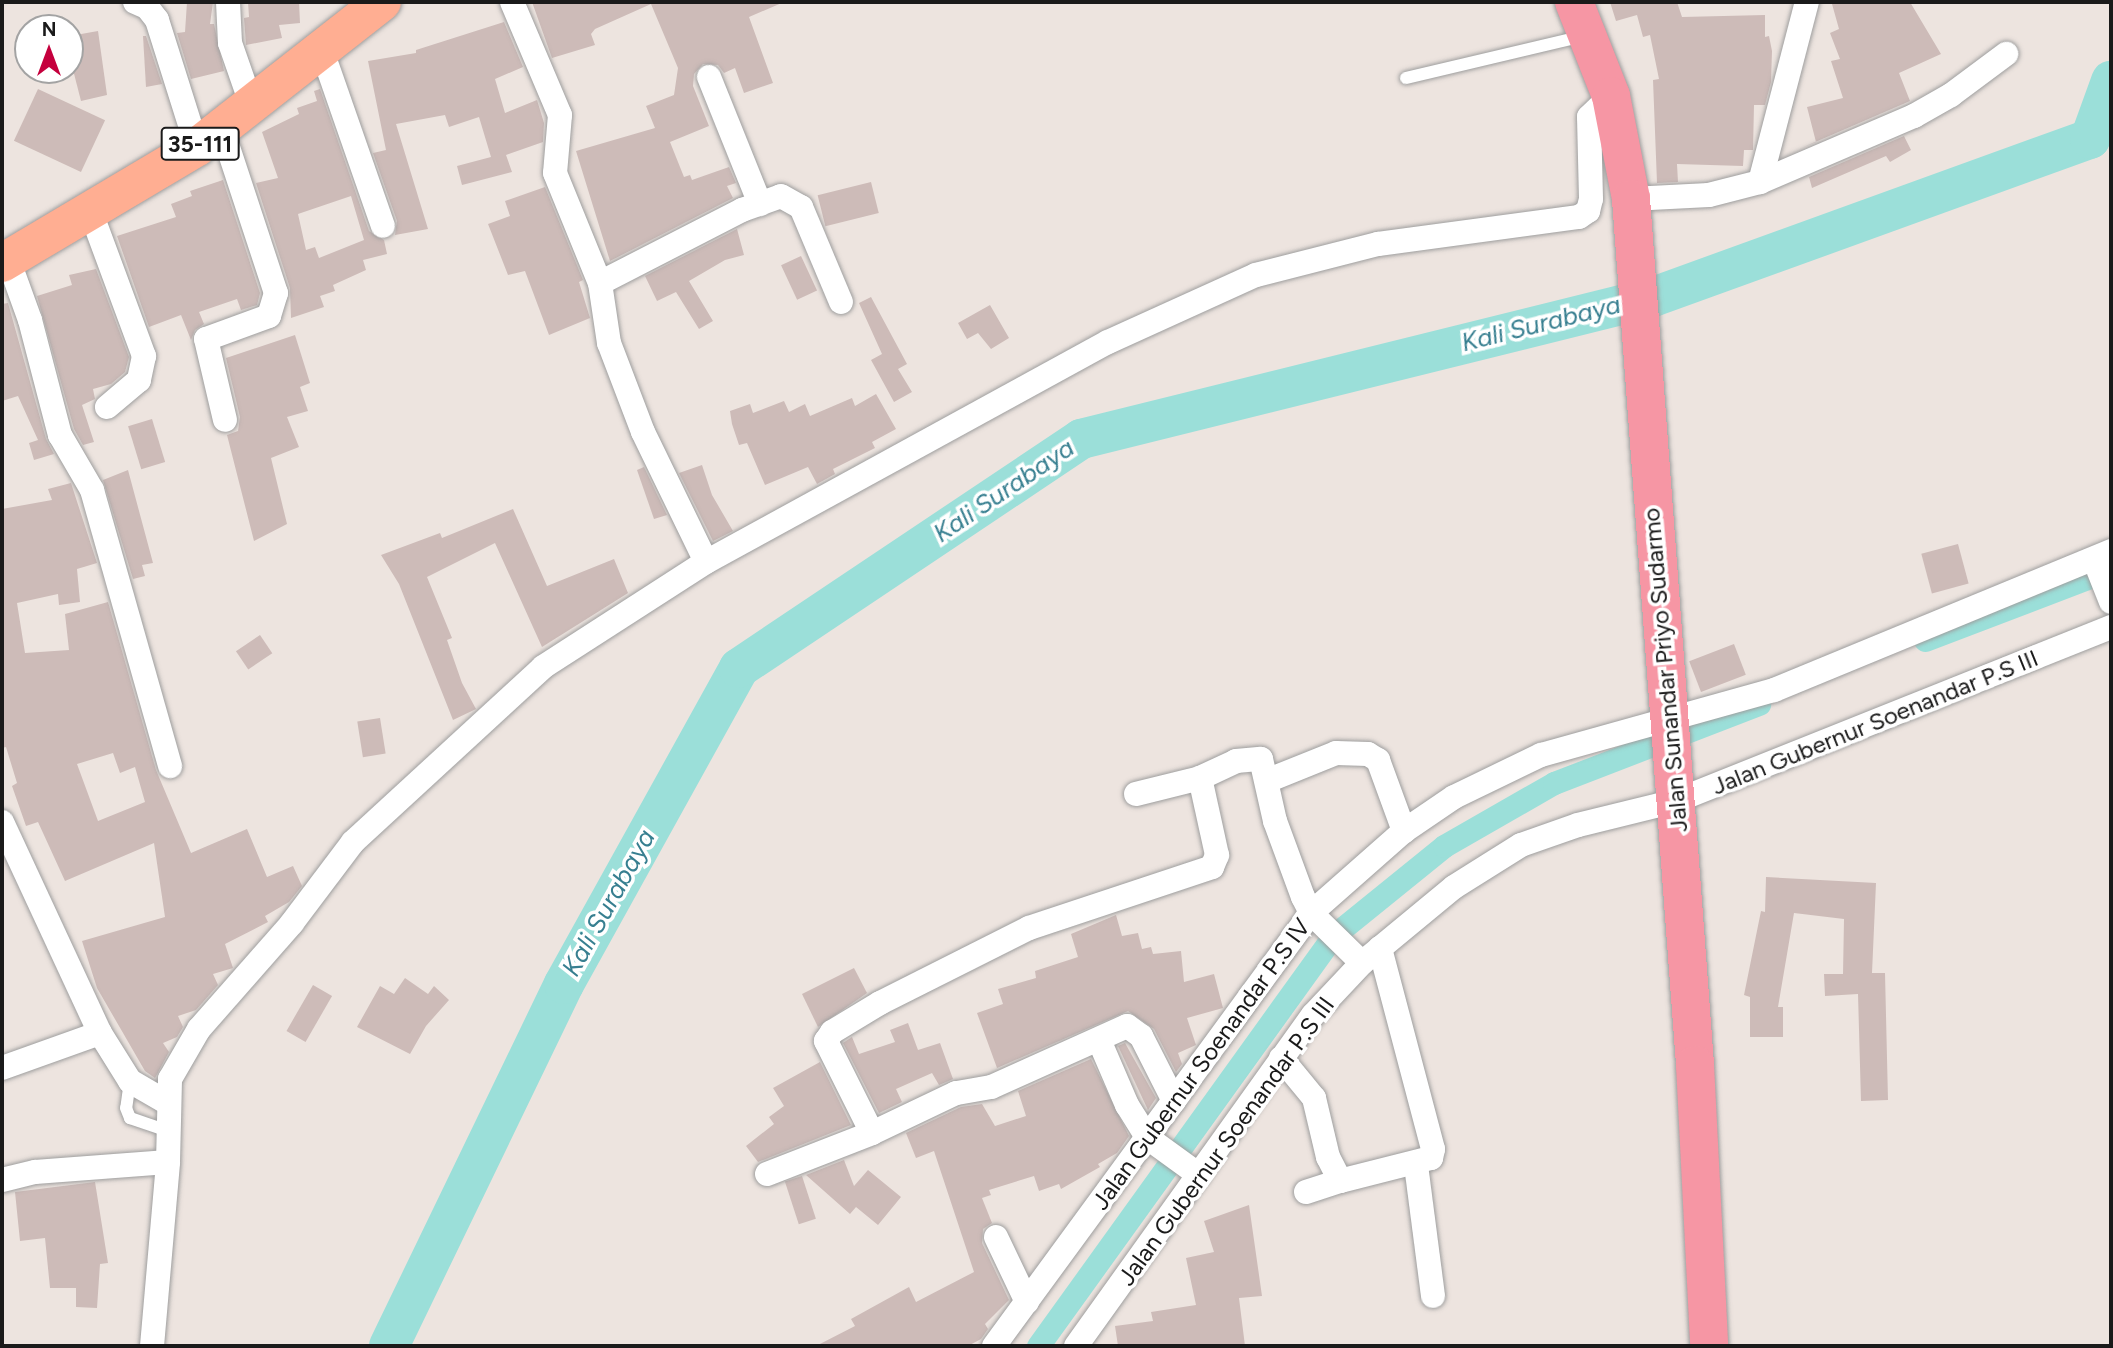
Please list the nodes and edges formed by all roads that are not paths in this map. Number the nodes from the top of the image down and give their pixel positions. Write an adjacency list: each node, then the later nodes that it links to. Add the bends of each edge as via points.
1 (135, 2): 13 (street, via 147,6 158,20)
2 (228, 2): 12 (street, via 230,43)
3 (382, 2): 7 (main road, 35-111)
4 (512, 2): 20 (street, via 560,115 555,173)
5 (1807, 2): 14 (street)
6 (1581, 18): 10 (lane); 11 (highway, Jalan Sunandar Priyo Sudarmo)
7 (322, 51): 12 (main road, 35-111); 18 (street)
8 (2006, 54): 14 (street, via 1914,116)
9 (709, 77): 15 (street)
10 (1406, 78)
11 (1611, 96): 16 (highway, Jalan Sunandar Priyo Sudarmo); 25 (street, via 1589,117 1591,200 1588,211 1578,217 1378,244 1256,275 1108,342)
12 (252, 106): 13 (main road, 35-111)
13 (209, 138): 17 (main road, 35-111); 23 (street, via 276,293 269,316 206,339)
14 (1760, 182): 16 (street)
15 (760, 204): 20 (street); 21 (street, via 781,197 801,207)
16 (1631, 207): 28 (highway, Jalan Sunandar Priyo Sudarmo)
17 (90, 210): 19 (main road, 35-111); 22 (street, via 144,356 139,380)
18 (383, 226)
19 (5, 261): 29 (street, via 30,320 60,435 92,490)
20 (600, 283): 25 (street, via 609,343 643,432)
21 (841, 302)
22 (107, 407)
23 (225, 420)
24 (2101, 560): 26 (street); 28 (street, Jalan Gubernur Soenandar P.S IV, via 1774,690)
25 (706, 562): 44 (street, via 543,667 353,842 292,923 199,1029 170,1079)
26 (2111, 602)
27 (2111, 628): 32 (street, Jalan Gubernur Soenandar P.S III)
28 (1669, 723): 32 (highway, Jalan Sunandar Priyo Sudarmo); 35 (street, Jalan Gubernur Soenandar P.S IV, via 1541,755 1454,797)
29 (170, 766)
30 (1200, 778): 31 (street, via 1255,757 1266,763); 33 (street); 46 (street, via 1217,855 1212,866 1029,928 880,1003 828,1036)
31 (1269, 780): 35 (street, via 1336,753 1368,754 1378,760); 36 (street, via 1275,821)
32 (1675, 793): 37 (street, Jalan Gubernur Soenandar P.S III, via 1521,845); 61 (highway, Jalan Sunandar Priyo Sudarmo)
33 (1136, 794)
34 (2, 822): 38 (street)
35 (1404, 831): 36 (street, Jalan Gubernur Soenandar P.S IV)
36 (1314, 916): 37 (street); 43 (street, Jalan Gubernur Soenandar P.S IV)
37 (1363, 953): 40 (street, Jalan Gubernur Soenandar P.S III); 49 (street, via 1433,1149 1432,1158)
38 (100, 1033): 41 (street); 42 (street)
39 (1099, 1041): 43 (street, via 1132,1027); 46 (street, via 991,1087 956,1093); 47 (street, via 1127,1105)
40 (1281, 1058): 50 (street, Jalan Gubernur Soenandar P.S III); 53 (street, via 1314,1098 1328,1157)
41 (2, 1068)
42 (130, 1081): 44 (street); 45 (lane, via 126,1108 130,1118)
43 (1174, 1101): 47 (street, Jalan Gubernur Soenandar P.S IV)
44 (168, 1103): 45 (street)
45 (167, 1131): 48 (street)
46 (872, 1132): 51 (street)
47 (1152, 1140): 50 (street); 57 (street, Jalan Gubernur Soenandar P.S IV)
48 (168, 1162): 52 (street, via 34,1172); 58 (street)
49 (1416, 1165): 53 (street); 56 (street)
50 (1194, 1172): 60 (street, Jalan Gubernur Soenandar P.S III)
51 (767, 1174)
52 (2, 1180)
53 (1340, 1181): 54 (street)
54 (1306, 1192)
55 (996, 1237): 57 (street)
56 (1433, 1296)
57 (1027, 1302): 59 (street, Jalan Gubernur Soenandar P.S IV)
58 (152, 1346)
59 (994, 1346)
60 (1076, 1346)
61 (1709, 1346)

